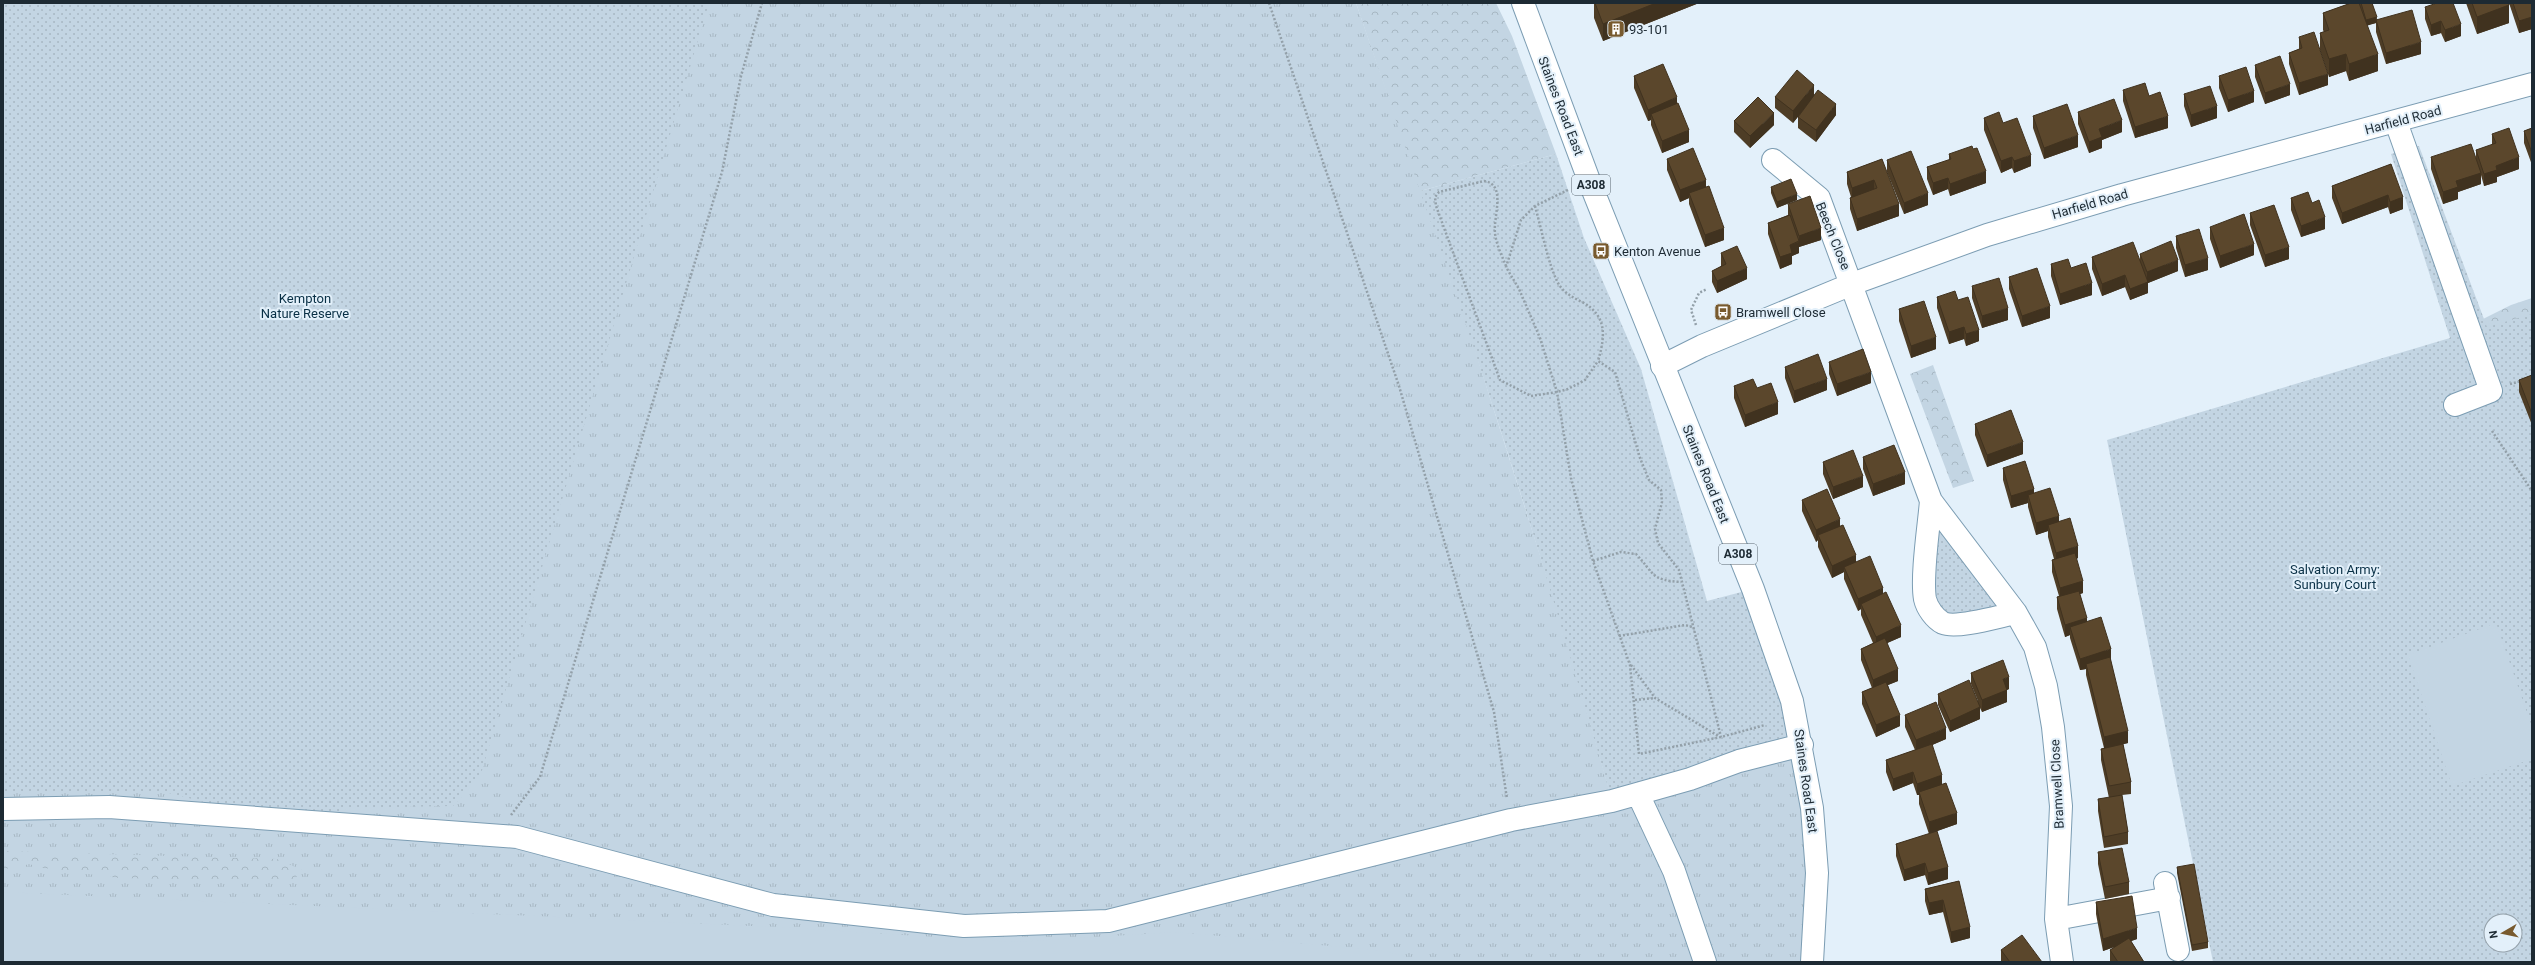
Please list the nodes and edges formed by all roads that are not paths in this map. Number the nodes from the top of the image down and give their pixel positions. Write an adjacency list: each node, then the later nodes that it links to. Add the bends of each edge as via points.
1 (1523, 3): 6 (main road, Staines Road East / A308)
2 (2532, 84): 3 (main road, Harfield Road)
3 (2396, 122): 5 (main road, Harfield Road, via 2130,193 1987,235); 7 (main road, via 2491,391)
4 (1773, 160): 5 (main road, Beech Close, via 1819,198)
5 (1852, 284): 6 (main road, Harfield Road, via 1702,346); 8 (main road, Bramwell Close)
6 (1662, 366): 10 (main road, Staines Road East / A308, via 1778,657 1792,701)
7 (2455, 405)
8 (1931, 501): 9 (main road, Bramwell Close); 9 (main road, Bramwell Close, via 1925,600 1931,613 1943,623 1956,625)
9 (2016, 613): 13 (main road, Bramwell Close, via 2035,647 2046,686 2053,727 2061,806)
10 (1802, 746): 11 (main road, via 1739,761); 16 (main road, Staines Road East / A308, via 1812,808 1817,873)
11 (1638, 794): 12 (main road, via 1511,820 1108,921 964,926 773,905 517,837 109,807); 15 (main road, via 1674,871)
12 (3, 809)
13 (2056, 919): 14 (main road, via 2167,890); 17 (main road, Bramwell Close)
14 (2178, 950)
15 (1705, 962)
16 (1812, 962)
17 (2062, 962)

